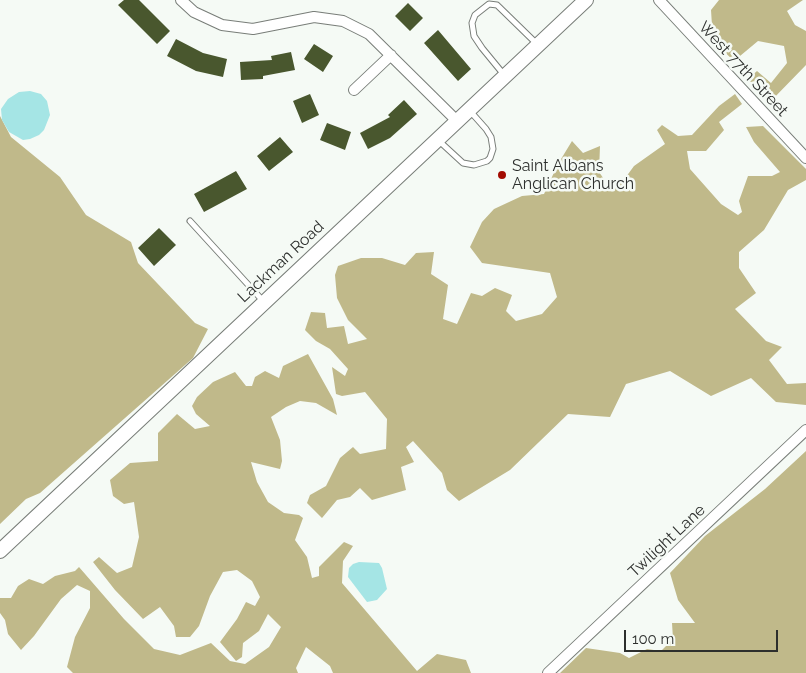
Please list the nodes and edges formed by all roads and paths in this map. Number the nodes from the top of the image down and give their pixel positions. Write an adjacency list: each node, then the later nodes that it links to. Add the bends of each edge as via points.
1 (181, 0): 5 (street, via 194,12 222,25 253,29 314,17 342,21 369,34)
2 (586, 0): 4 (main road, Lackman Road)
3 (659, 0): 11 (street, West 77th Street)
4 (538, 46): 6 (main road, Lackman Road); 6 (lane, via 497,5 489,4 475,15 472,23 474,36)
5 (392, 55): 7 (street); 9 (street)
6 (506, 76): 8 (main road, Lackman Road)
7 (354, 90)
8 (469, 110): 9 (main road, Lackman Road); 10 (lane, via 491,137 493,149 487,161 474,165 463,163)
9 (457, 121): 10 (main road, Lackman Road)
10 (438, 139): 13 (main road, Lackman Road)
11 (806, 158)
12 (190, 221): 13 (lane)
13 (265, 302): 15 (main road, Lackman Road)
14 (806, 430): 16 (street, Twilight Lane)
15 (0, 550)
16 (548, 673)

